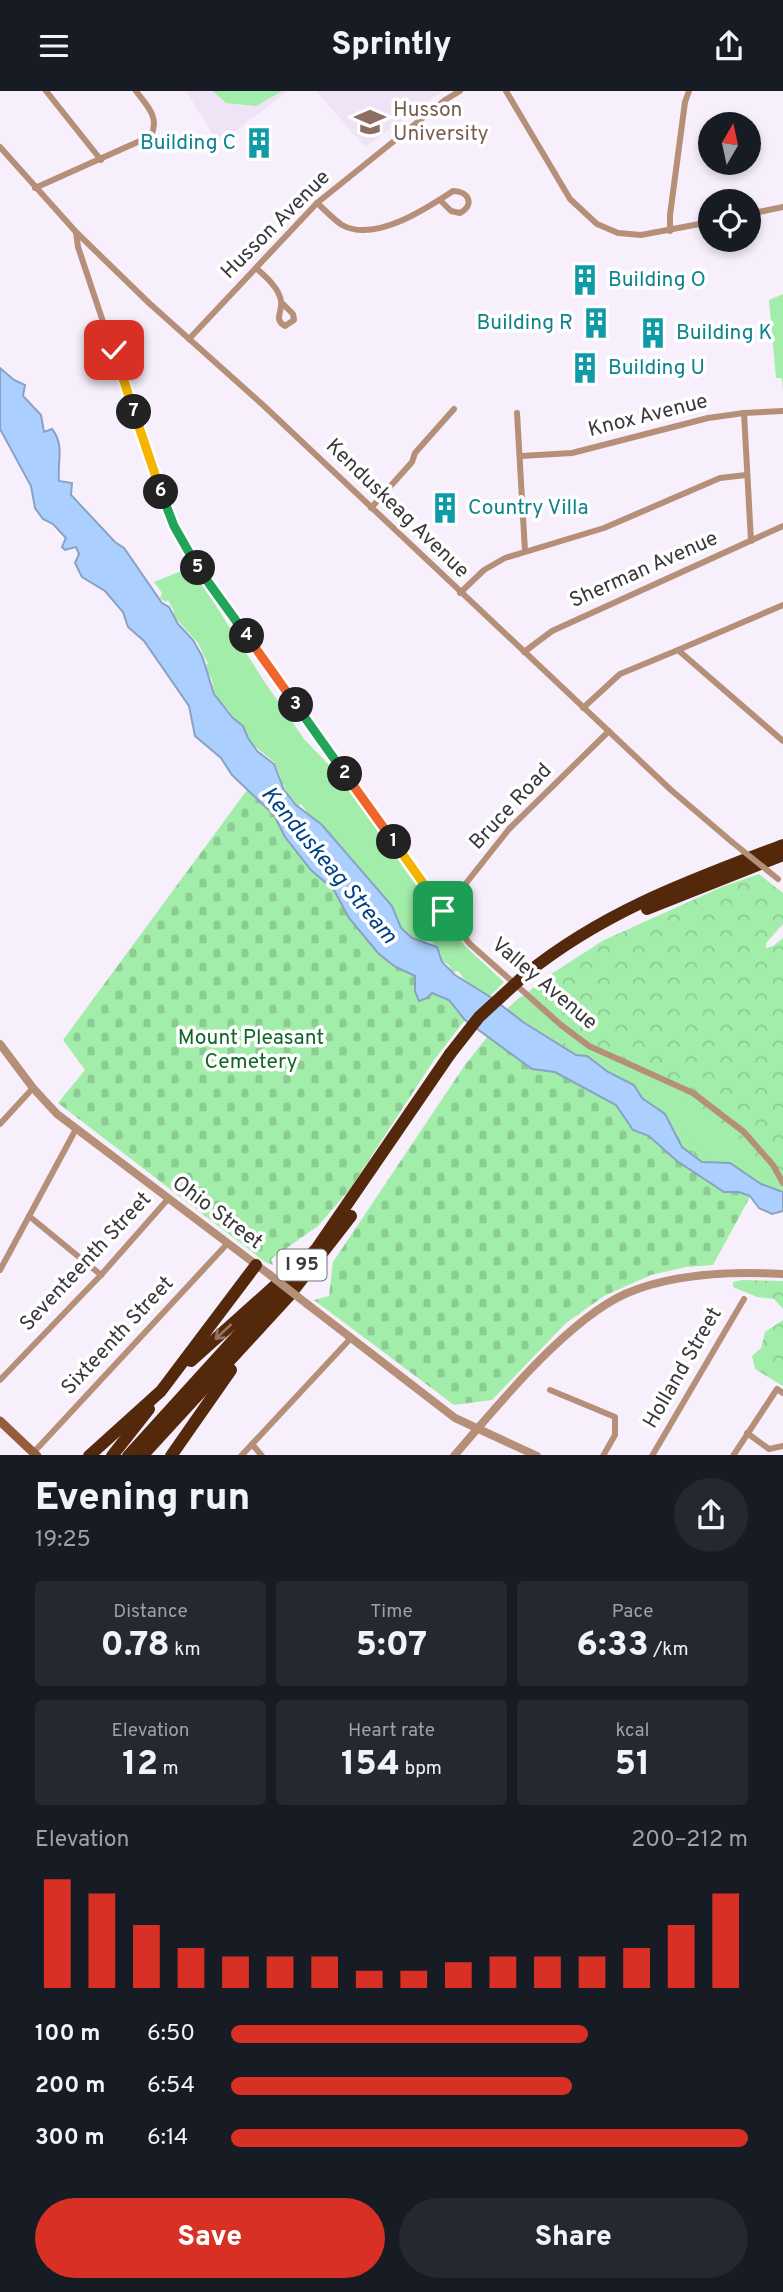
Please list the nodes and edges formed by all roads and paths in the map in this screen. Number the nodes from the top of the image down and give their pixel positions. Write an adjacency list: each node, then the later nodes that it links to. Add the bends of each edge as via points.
1 (46, 91): 7 (street)
2 (136, 91): 7 (street, via 153,115 156,126 151,136)
3 (460, 91): 10 (street, Husson Avenue)
4 (506, 91): 14 (street, via 570,199 587,217 618,233 641,236)
5 (689, 91): 14 (street)
6 (0, 147): 8 (street, Kenduskeag Avenue)
7 (101, 160): 8 (street)
8 (35, 188): 15 (street, Kenduskeag Avenue)
9 (439, 200): 9 (street, via 461,191 470,203 460,213); 10 (street, via 389,226 355,230)
10 (317, 203): 16 (street, Husson Avenue)
11 (783, 207): 12 (street)
12 (761, 212)
13 (698, 225): 14 (street)
14 (670, 231)
15 (76, 232): 18 (street, Kenduskeag Avenue); 39 (street, Valley Avenue, via 178,534)
16 (257, 269): 17 (street); 18 (street, Husson Avenue)
17 (282, 303)
18 (189, 339): 25 (street, Kenduskeag Avenue)
19 (454, 409): 25 (street)
20 (783, 411): 22 (street, Knox Avenue)
21 (517, 413): 23 (street)
22 (744, 413): 23 (street, Knox Avenue, via 572,453); 24 (street)
23 (521, 456): 28 (street)
24 (746, 475): 27 (street); 28 (street, via 720,478 604,528)
25 (371, 507): 29 (street, Kenduskeag Avenue)
26 (783, 526): 27 (street, Sherman Avenue)
27 (751, 541): 32 (street, Sherman Avenue, via 552,631)
28 (526, 551): 29 (street, via 489,566)
29 (460, 593): 32 (street, Kenduskeag Avenue)
30 (783, 605): 31 (street)
31 (678, 650): 33 (street, via 620,674); 35 (street)
32 (524, 652): 33 (street, Kenduskeag Avenue)
33 (583, 708): 34 (street, Kenduskeag Avenue)
34 (609, 731): 38 (street, Kenduskeag Avenue, bridge, via 690,807); 39 (street, Bruce Road, via 509,829)
35 (783, 741)
36 (783, 845): 40 (highway, I 95, via 619,912 570,941)
37 (783, 855): 40 (highway, I 95, via 631,916)
38 (780, 881)
39 (443, 911): 46 (street, Valley Avenue, via 470,944 561,1025 589,1046 693,1093 744,1132)
40 (530, 976): 42 (highway, I 95)
41 (0, 1044): 43 (street, Ohio Street)
42 (453, 1056): 48 (highway, I 95); 56 (highway, I 95, via 336,1237)
43 (33, 1088): 44 (street); 45 (street, Ohio Street)
44 (0, 1123)
45 (76, 1129): 47 (street, Ohio Street); 49 (street)
46 (783, 1182)
47 (168, 1199): 50 (street, Ohio Street); 54 (street, Seventeenth Street)
48 (341, 1215): 58 (highway, one-way to 58, via 293,1270); 71 (highway, I 95, via 283,1287)
49 (29, 1216): 52 (street); 54 (street)
50 (228, 1244): 51 (street, Ohio Street); 68 (street, Sixteenth Street)
51 (256, 1265): 57 (street, Ohio Street, bridge); 58 (highway)
52 (0, 1270)
53 (783, 1274): 64 (street, via 699,1276 622,1296 589,1315)
54 (101, 1275): 59 (street, Seventeenth Street)
55 (744, 1299): 79 (street, Holland Street)
56 (275, 1312): 72 (highway, I 95); 73 (highway)
57 (351, 1338): 64 (street, Ohio Street, via 450,1414); 66 (street)
58 (177, 1374): 61 (highway)
59 (0, 1380)
60 (550, 1390): 78 (street, via 615,1417 615,1435)
61 (161, 1391): 69 (highway); 70 (highway)
62 (780, 1391): 65 (street)
63 (0, 1421): 68 (main road)
64 (477, 1429): 76 (street); 77 (street, Ohio Street)
65 (747, 1433): 67 (street, via 769,1449); 80 (street)
66 (252, 1444): 74 (street); 75 (street)
67 (783, 1446)
68 (36, 1454)
69 (89, 1455)
70 (112, 1455)
71 (128, 1455)
72 (142, 1455)
73 (171, 1455)
74 (241, 1455)
75 (262, 1455)
76 (454, 1455)
77 (537, 1455)
78 (603, 1455)
79 (652, 1455)
80 (733, 1455)

